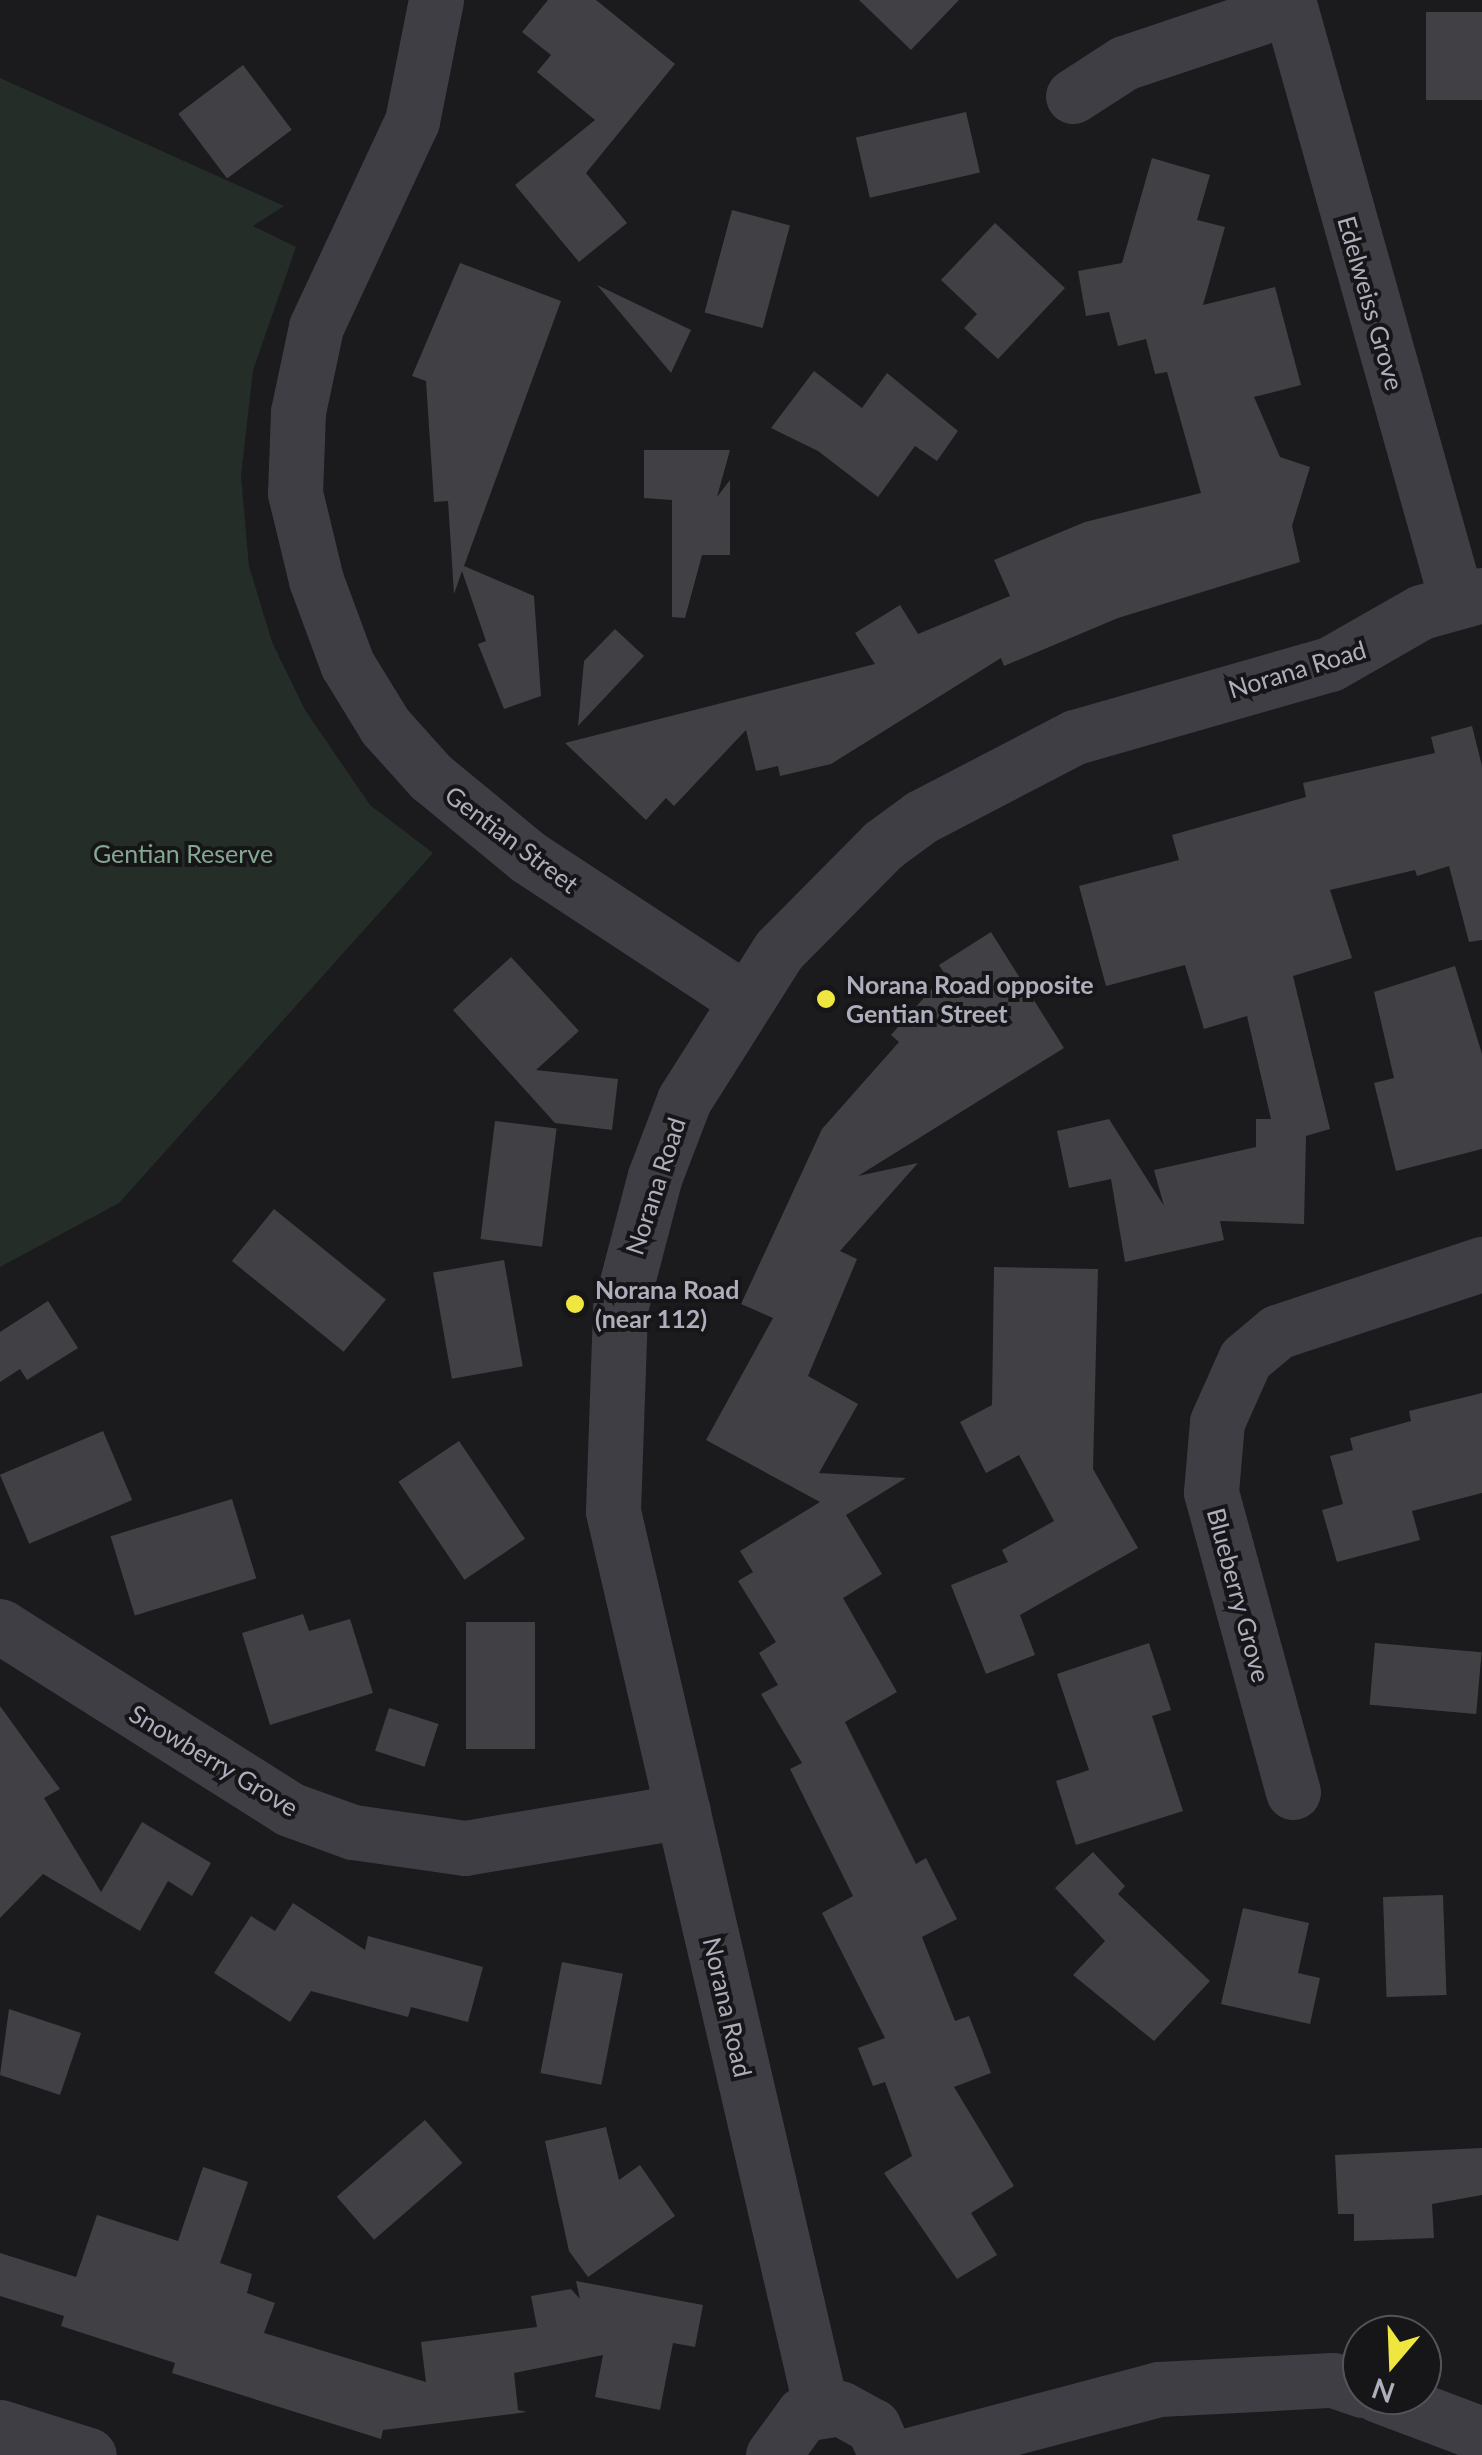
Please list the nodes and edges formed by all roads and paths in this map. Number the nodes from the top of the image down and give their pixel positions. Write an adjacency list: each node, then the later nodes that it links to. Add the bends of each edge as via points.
1 (436, 0): 5 (street, Gentian Street, via 412,121 316,327 298,412 296,493 316,580 347,664 384,726 431,777 528,857)
2 (1288, 4): 3 (street, Edelweiss Grove, via 1124,63); 4 (street, Edelweiss Grove)
3 (1074, 96)
4 (1469, 596): 5 (street, Norana Road, via 1330,664 1074,737 963,794 882,845 809,916)
5 (743, 998): 9 (street, Norana Road, via 684,1100 655,1176 632,1247 613,1380 614,1512)
6 (1482, 1264): 8 (street, Blueberry Grove, via 1277,1332 1245,1359 1217,1422 1211,1492)
7 (0, 1626): 9 (street, Snowberry Grove, via 289,1809 353,1832 465,1848)
8 (1293, 1792)
9 (683, 1811): 11 (street, Norana Road)
10 (1342, 2383): 18 (street, via 1159,2388)
11 (821, 2408): 16 (street, via 787,2426); 17 (street, via 858,2415)
12 (1431, 2415): 14 (street)
13 (0, 2427): 15 (street)
14 (1482, 2434)
15 (88, 2455)
16 (774, 2455)
17 (886, 2455)
18 (909, 2455)

